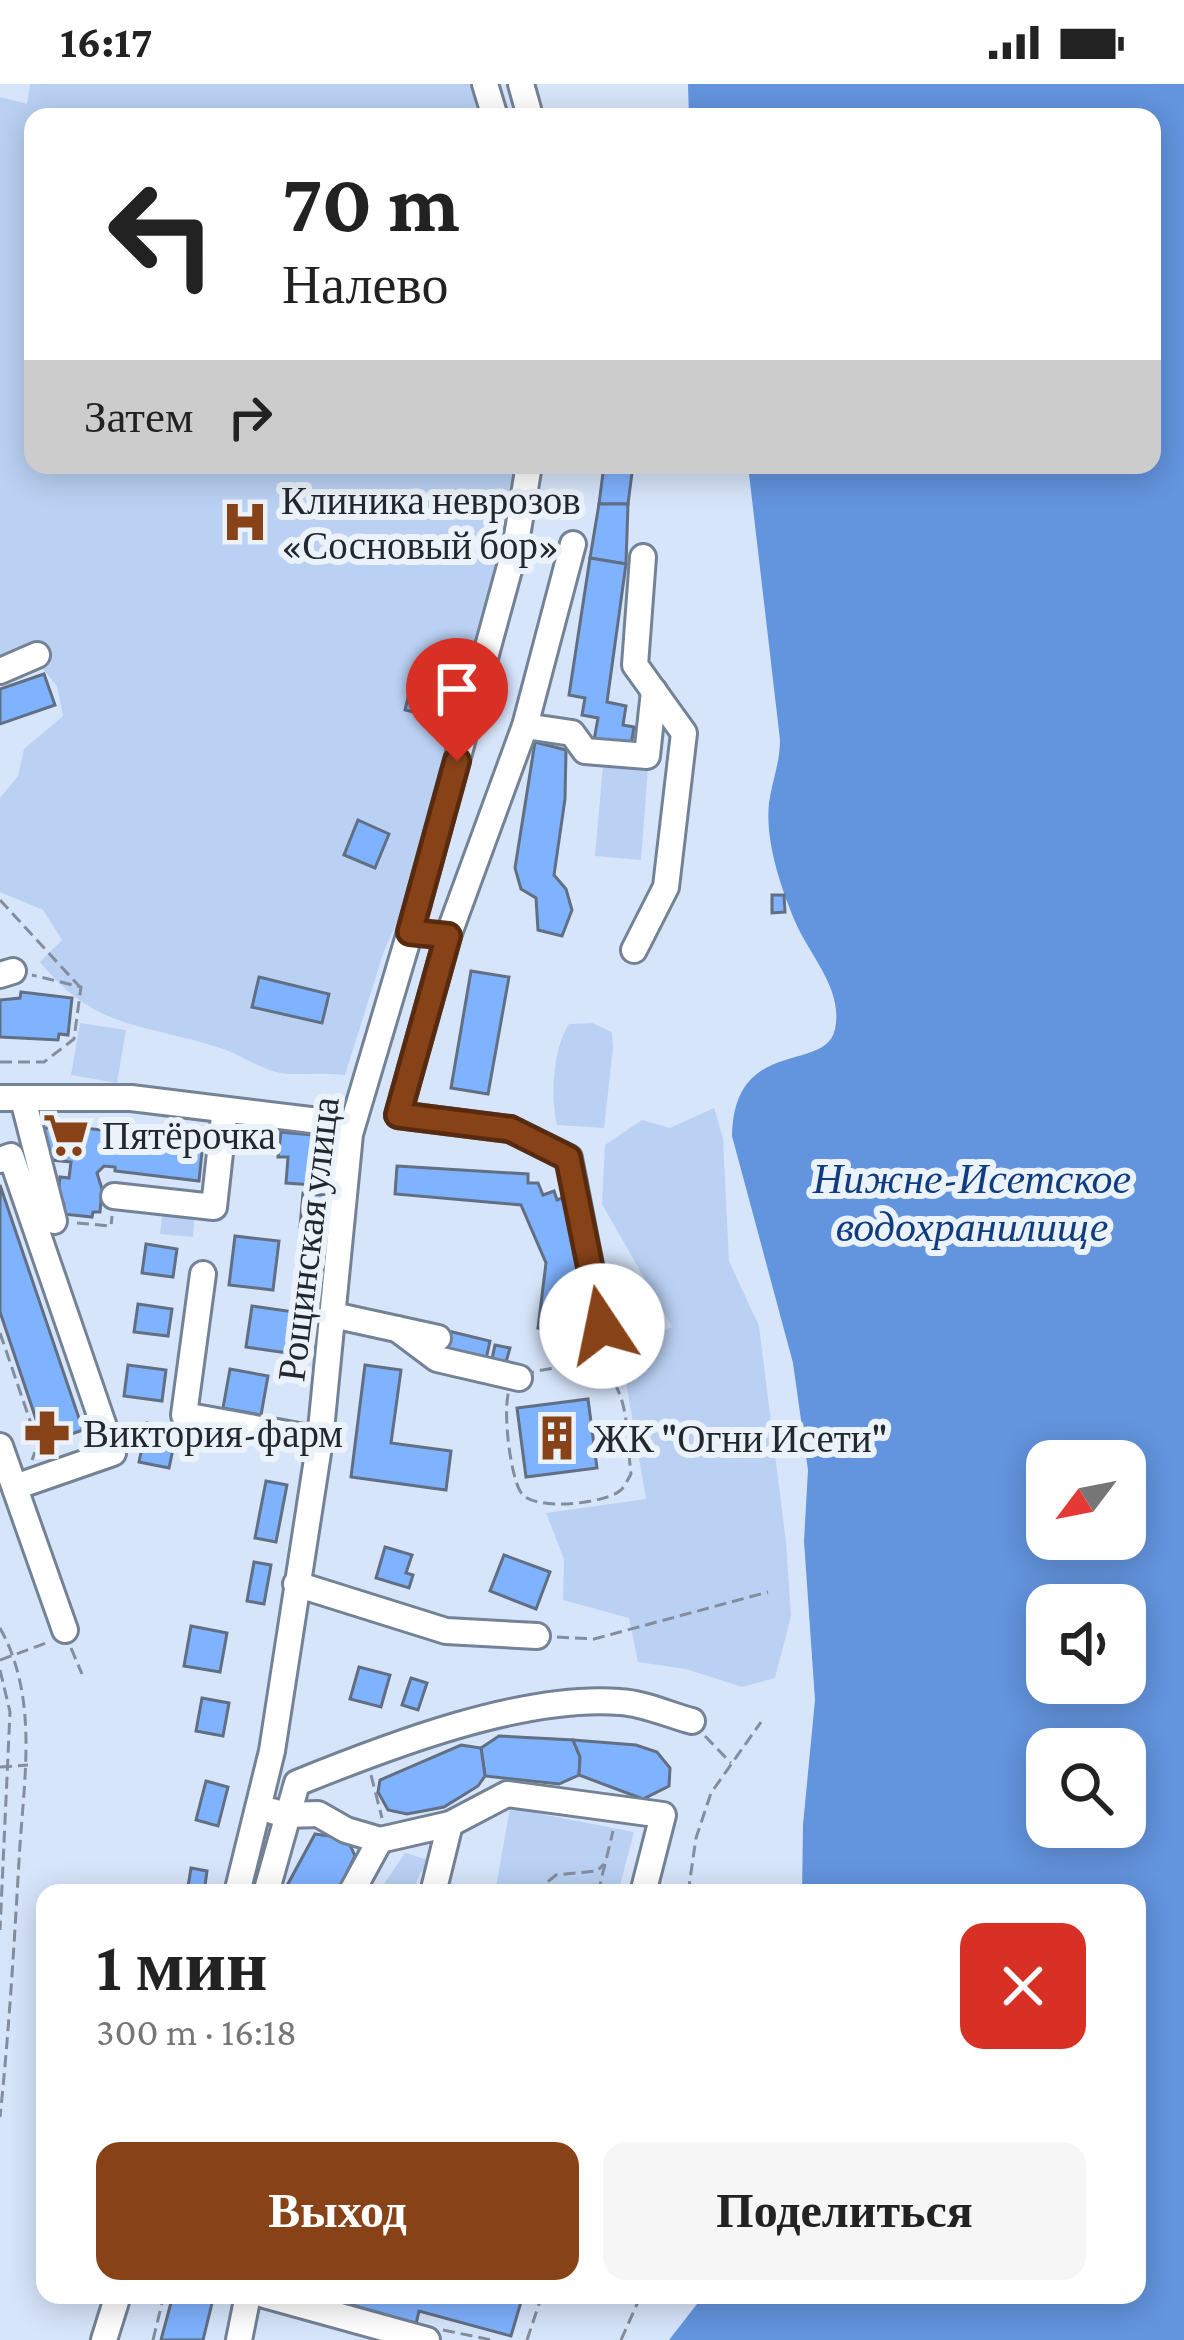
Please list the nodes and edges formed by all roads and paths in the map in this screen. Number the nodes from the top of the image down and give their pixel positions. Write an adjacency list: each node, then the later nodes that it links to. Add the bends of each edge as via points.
1 (527, 474): 9 (street, Рощинская улица, via 515,548)
2 (573, 544): 7 (street)
3 (643, 557): 6 (street, via 635,664)
4 (37, 655): 5 (street)
5 (0, 671)
6 (654, 691): 7 (street, via 647,756 584,751 572,733); 11 (street, via 684,734 666,886)
7 (524, 726): 10 (street)
8 (0, 900): 13 (path)
9 (410, 932): 10 (street); 17 (street, Рощинская улица)
10 (448, 936): 23 (street, via 398,1115 510,1129 568,1158)
11 (634, 950)
12 (6, 973): 13 (path)
13 (81, 987): 14 (path, via 74,1040 44,1062)
14 (0, 1062)
15 (12, 1102): 17 (street, via 131,1098); 20 (street)
16 (224, 1117): 19 (street, via 214,1207)
17 (352, 1125): 22 (street, Рощинская улица)
18 (0, 1160): 29 (street, via 11,1156 113,1453)
19 (114, 1196): 20 (path, via 111,1226)
20 (54, 1221)
21 (203, 1274): 27 (street, via 184,1415)
22 (333, 1315): 24 (street); 27 (street, Рощинская улица)
23 (602, 1326)
24 (397, 1329): 25 (street); 26 (street, via 437,1359)
25 (438, 1338)
26 (519, 1378): 26 (path, via 585,1365 608,1374 620,1389 631,1474 621,1490 543,1506 521,1494 505,1406)
27 (320, 1440): 30 (street, Рощинская улица)
28 (0, 1446): 29 (street)
29 (14, 1486): 33 (street)
30 (296, 1584): 34 (street, via 446,1631); 46 (street, Рощинская улица)
31 (768, 1592): 34 (path, via 594,1639)
32 (0, 1628): 35 (path)
33 (65, 1630)
34 (537, 1636)
35 (12, 1654): 36 (path); 38 (path, via 64,1637); 43 (path)
36 (0, 1660)
37 (0, 1670): 44 (path)
38 (82, 1674)
39 (692, 1721): 41 (street, via 622,1701 554,1704); 42 (path)
40 (760, 1722): 42 (path)
41 (365, 1756): 47 (street, via 297,1783); 50 (path)
42 (731, 1763): 59 (path, via 711,1793)
43 (28, 1765): 44 (path); 61 (path)
44 (10, 1766): 45 (path); 60 (path)
45 (0, 1767)
46 (258, 1807): 47 (street); 52 (street, Рощинская улица)
47 (286, 1815): 50 (street, via 318,1814); 53 (street)
48 (450, 1823): 50 (street); 55 (street); 58 (street, via 507,1794 663,1815)
49 (614, 1828): 51 (path)
50 (384, 1839): 54 (street)
51 (605, 1862): 56 (path); 57 (path)
52 (239, 1884)
53 (268, 1884)
54 (356, 1884)
55 (435, 1884)
56 (545, 1884)
57 (600, 1884)
58 (645, 1884)
59 (689, 1884)
60 (0, 1930)
61 (0, 2117)
62 (115, 2304): 68 (street)
63 (162, 2304): 69 (path)
64 (246, 2304): 70 (street)
65 (297, 2304): 71 (street)
66 (539, 2304): 72 (path)
67 (637, 2304): 73 (path)
68 (104, 2340)
69 (153, 2340)
70 (239, 2340)
71 (427, 2340)
72 (527, 2340)
73 (621, 2340)

